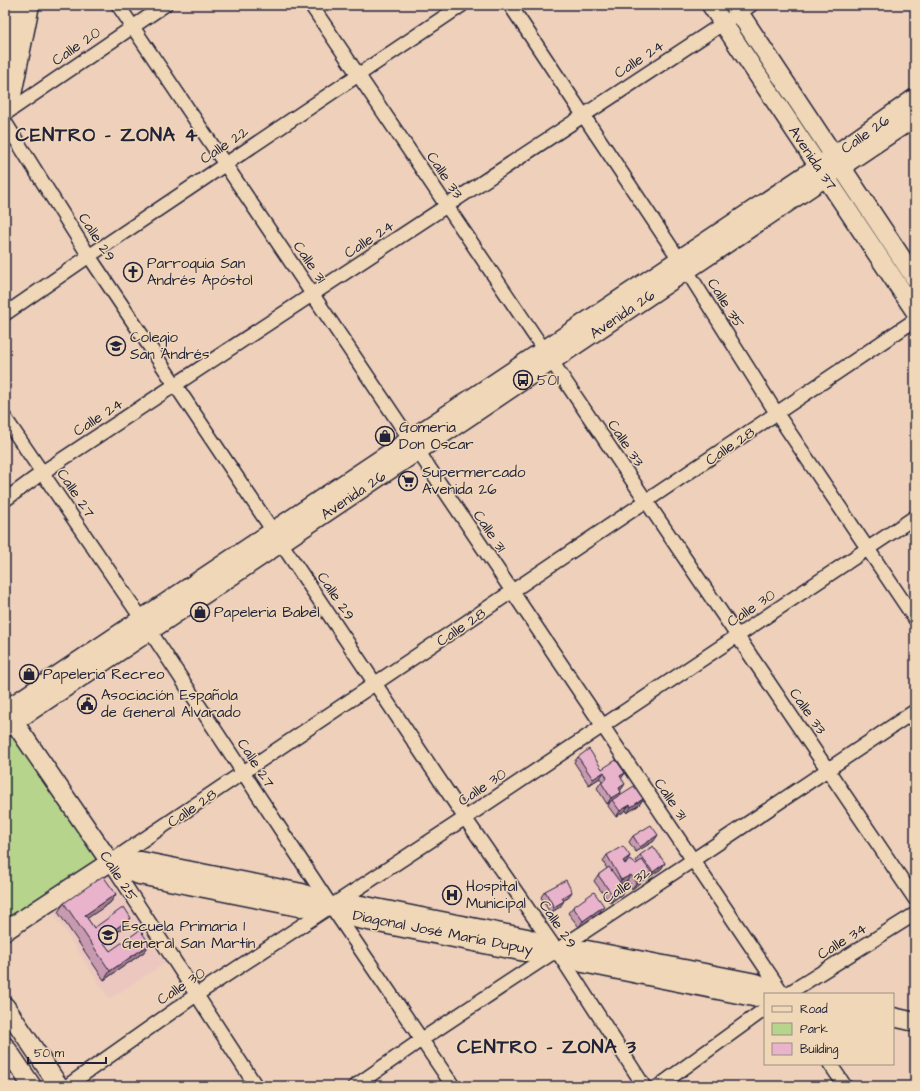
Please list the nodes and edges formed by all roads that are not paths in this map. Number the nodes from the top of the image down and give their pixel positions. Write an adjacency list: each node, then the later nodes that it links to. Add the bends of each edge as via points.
1 (16, 5): 12 (main road)
2 (30, 5): 15 (main road, via 12,95)
3 (118, 5): 11 (street, Calle 31)
4 (165, 5): 11 (street, Calle 20)
5 (312, 5): 13 (street, Calle 33)
6 (462, 5): 13 (street, Calle 22)
7 (510, 5): 17 (street, Calle 35)
8 (711, 5): 10 (main road, Avenida 37)
9 (741, 8): 10 (street, Calle 24); 20 (main road, Avenida 37)
10 (723, 23): 17 (street, Calle 24); 22 (main road, Avenida 37)
11 (133, 26): 16 (street, Calle 20); 21 (street, Calle 31)
12 (5, 62)
13 (359, 75): 21 (street, Calle 22); 23 (street, Calle 33)
14 (915, 98): 20 (main road, Calle 26)
15 (5, 110)
16 (5, 114)
17 (582, 115): 23 (street, Calle 24); 25 (street, Calle 35)
18 (915, 117): 20 (main road, Calle 26)
19 (5, 122): 24 (street, Calle 29)
20 (837, 161): 22 (main road, Avenida 26); 26 (main road, Avenida 37)
21 (225, 164): 24 (street, Calle 22); 27 (street, Calle 31)
22 (823, 172): 25 (main road, Avenida 26); 28 (main road, Avenida 37)
23 (447, 206): 27 (street, Calle 24); 31 (street, Calle 33)
24 (89, 256): 29 (street, Calle 22); 32 (street, Calle 29)
25 (683, 265): 31 (main road, Avenida 26); 33 (street, Calle 35)
26 (915, 278)
27 (313, 295): 32 (street, Calle 24); 35 (street, Calle 31)
28 (915, 311)
29 (5, 314)
30 (915, 320): 33 (street, Calle 28)
31 (548, 356): 35 (main road, Avenida 26); 38 (street, Calle 33)
32 (176, 386): 36 (street, Calle 24); 40 (street, Calle 29)
33 (778, 414): 38 (street, Calle 28); 41 (street, Calle 35)
34 (5, 418): 36 (street, Calle 27)
35 (414, 445): 40 (main road, Avenida 26); 42 (street, Calle 31)
36 (43, 472): 37 (street, Calle 24); 44 (street, Calle 27)
37 (5, 500)
38 (646, 502): 42 (street, Calle 28); 45 (street, Calle 33)
39 (915, 517): 41 (street, Calle 30)
40 (277, 537): 44 (main road, Avenida 26); 46 (street, Calle 29)
41 (868, 549): 43 (street, Calle 35); 45 (street, Calle 30)
42 (513, 592): 46 (street, Calle 28); 49 (street, Calle 31)
43 (915, 619)
44 (146, 625): 48 (main road, Avenida 26); 51 (street, Calle 27)
45 (737, 636): 49 (street, Calle 30); 50 (street, Calle 33)
46 (376, 684): 51 (street, Calle 28); 52 (street, Calle 29)
47 (915, 711): 50 (street, Calle 32)
48 (8, 719): 54 (main road, Calle 25)
49 (603, 726): 52 (street, Calle 30); 53 (street, Calle 31)
50 (828, 769): 53 (street, Calle 32); 55 (street, Calle 33)
51 (243, 773): 54 (street, Calle 28); 56 (street, Calle 27)
52 (465, 818): 56 (street, Calle 30); 59 (street, Calle 29)
53 (693, 860): 59 (street, Calle 32); 61 (street, Calle 31)
54 (110, 862): 56 (main road, Diagonal José María Dupuy, via 139,875 299,907); 58 (main road, Calle 28); 63 (street, Calle 25)
55 (915, 899)
56 (330, 906): 59 (main road, Diagonal José María Dupuy, via 358,919 525,952); 63 (street, Calle 30); 69 (street, Calle 27)
57 (915, 914): 62 (street, Calle 34)
58 (5, 931)
59 (556, 950): 60 (main road, Diagonal José María Dupuy, via 587,950 756,983); 64 (main road, Diagonal José María Dupuy, via 584,963 753,997); 69 (street, Calle 32); 78 (street, Calle 29)
60 (780, 993)
61 (781, 993)
62 (789, 993)
63 (196, 995): 74 (street, Calle 30); 75 (street, Calle 25)
64 (764, 996)
65 (5, 1006): 73 (main road)
66 (764, 1011): 79 (street)
67 (894, 1017): 68 (main road)
68 (915, 1022)
69 (421, 1040): 76 (street, Calle 32); 77 (street, Calle 27)
70 (5, 1046): 72 (main road)
71 (831, 1065): 80 (street)
72 (32, 1086)
73 (59, 1086)
74 (66, 1086)
75 (256, 1086)
76 (355, 1086)
77 (453, 1086)
78 (644, 1086)
79 (659, 1086)
80 (845, 1086)

